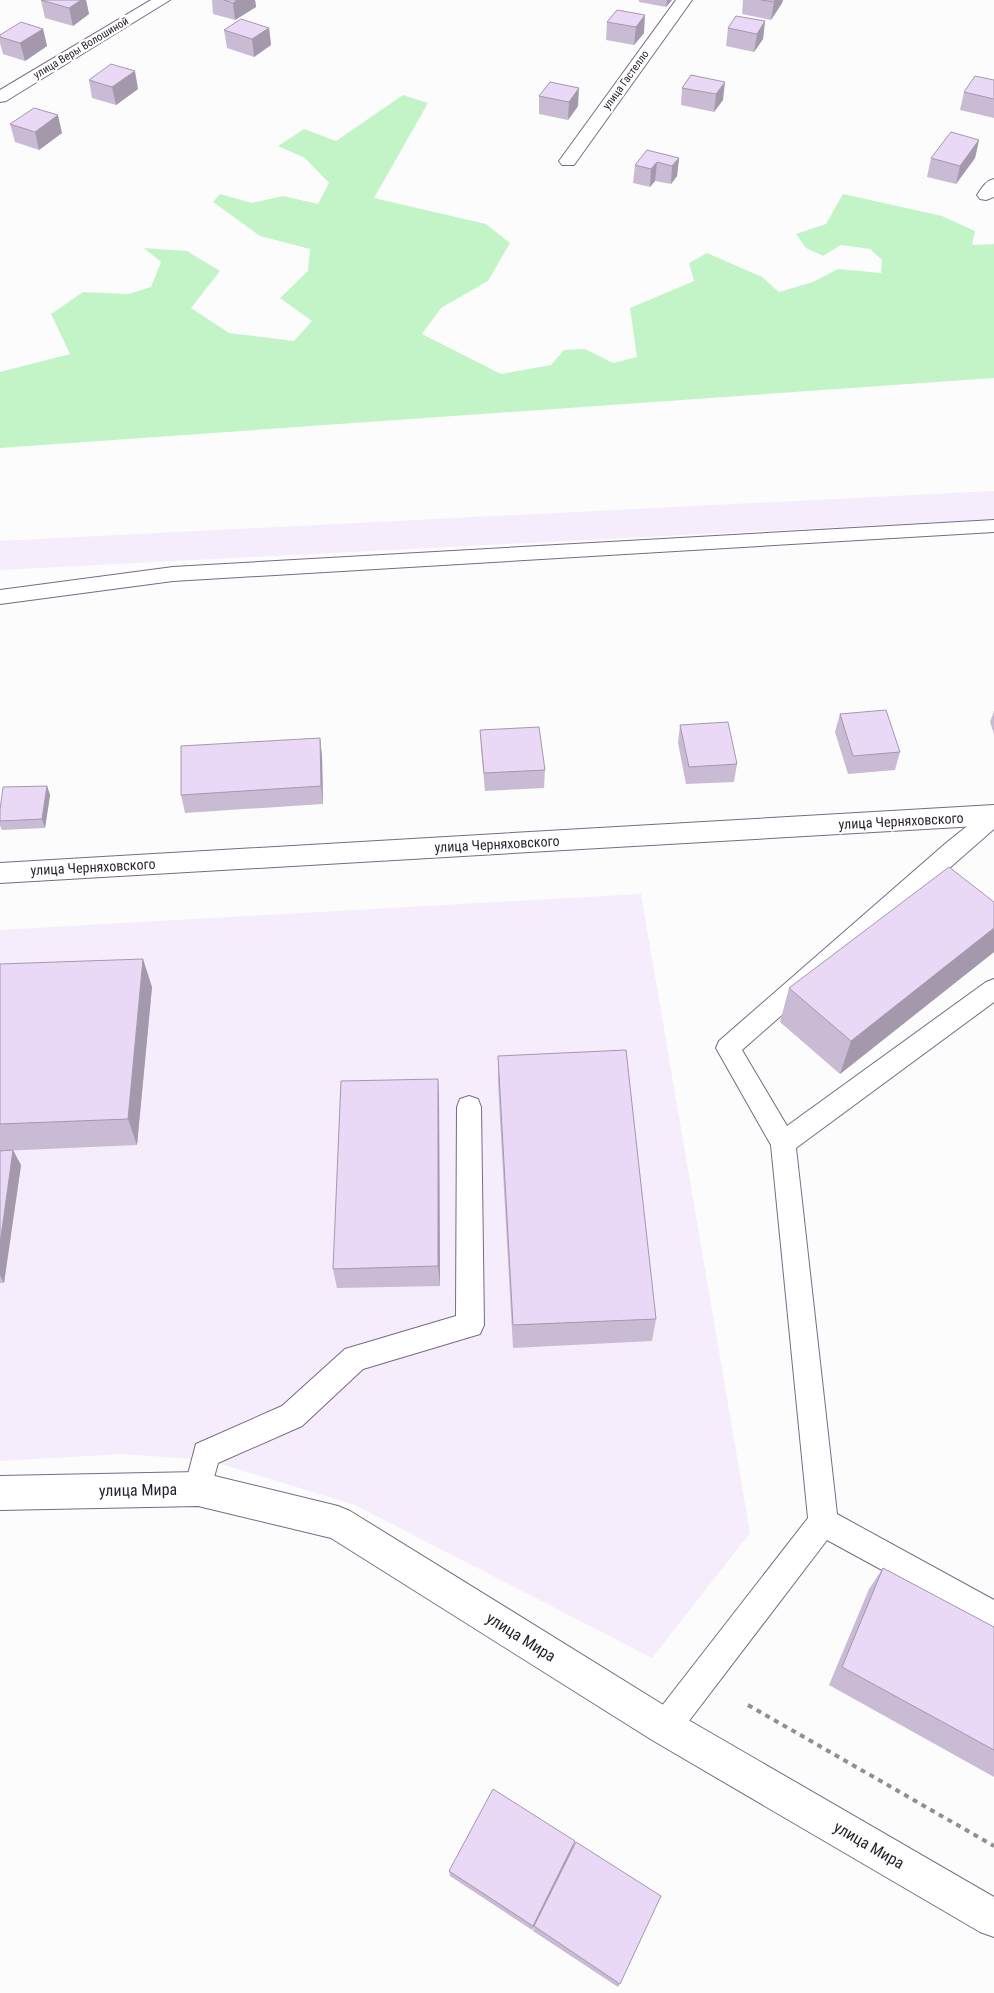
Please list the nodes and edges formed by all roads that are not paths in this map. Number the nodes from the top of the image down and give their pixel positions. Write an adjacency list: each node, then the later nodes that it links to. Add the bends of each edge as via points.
1 (162, 0): 3 (street, улица Веры Волошиной)
2 (684, 0): 4 (street, улица Гастелло)
3 (0, 97)
4 (568, 161)
5 (994, 526): 6 (lane, via 173,574)
6 (0, 597)
7 (994, 816): 8 (street, улица Черняховского); 11 (lane, via 728,1048)
8 (0, 873)
9 (989, 1001): 11 (lane)
10 (469, 1107): 12 (lane, via 470,1325 355,1358 292,1416 206,1454)
11 (783, 1143): 14 (lane)
12 (198, 1489): 13 (street, улица Мира); 16 (street, улица Мира, via 338,1524)
13 (3, 1494)
14 (823, 1522): 15 (lane); 16 (lane)
15 (994, 1616)
16 (665, 1727): 17 (street, улица Мира)
17 (994, 1918)

